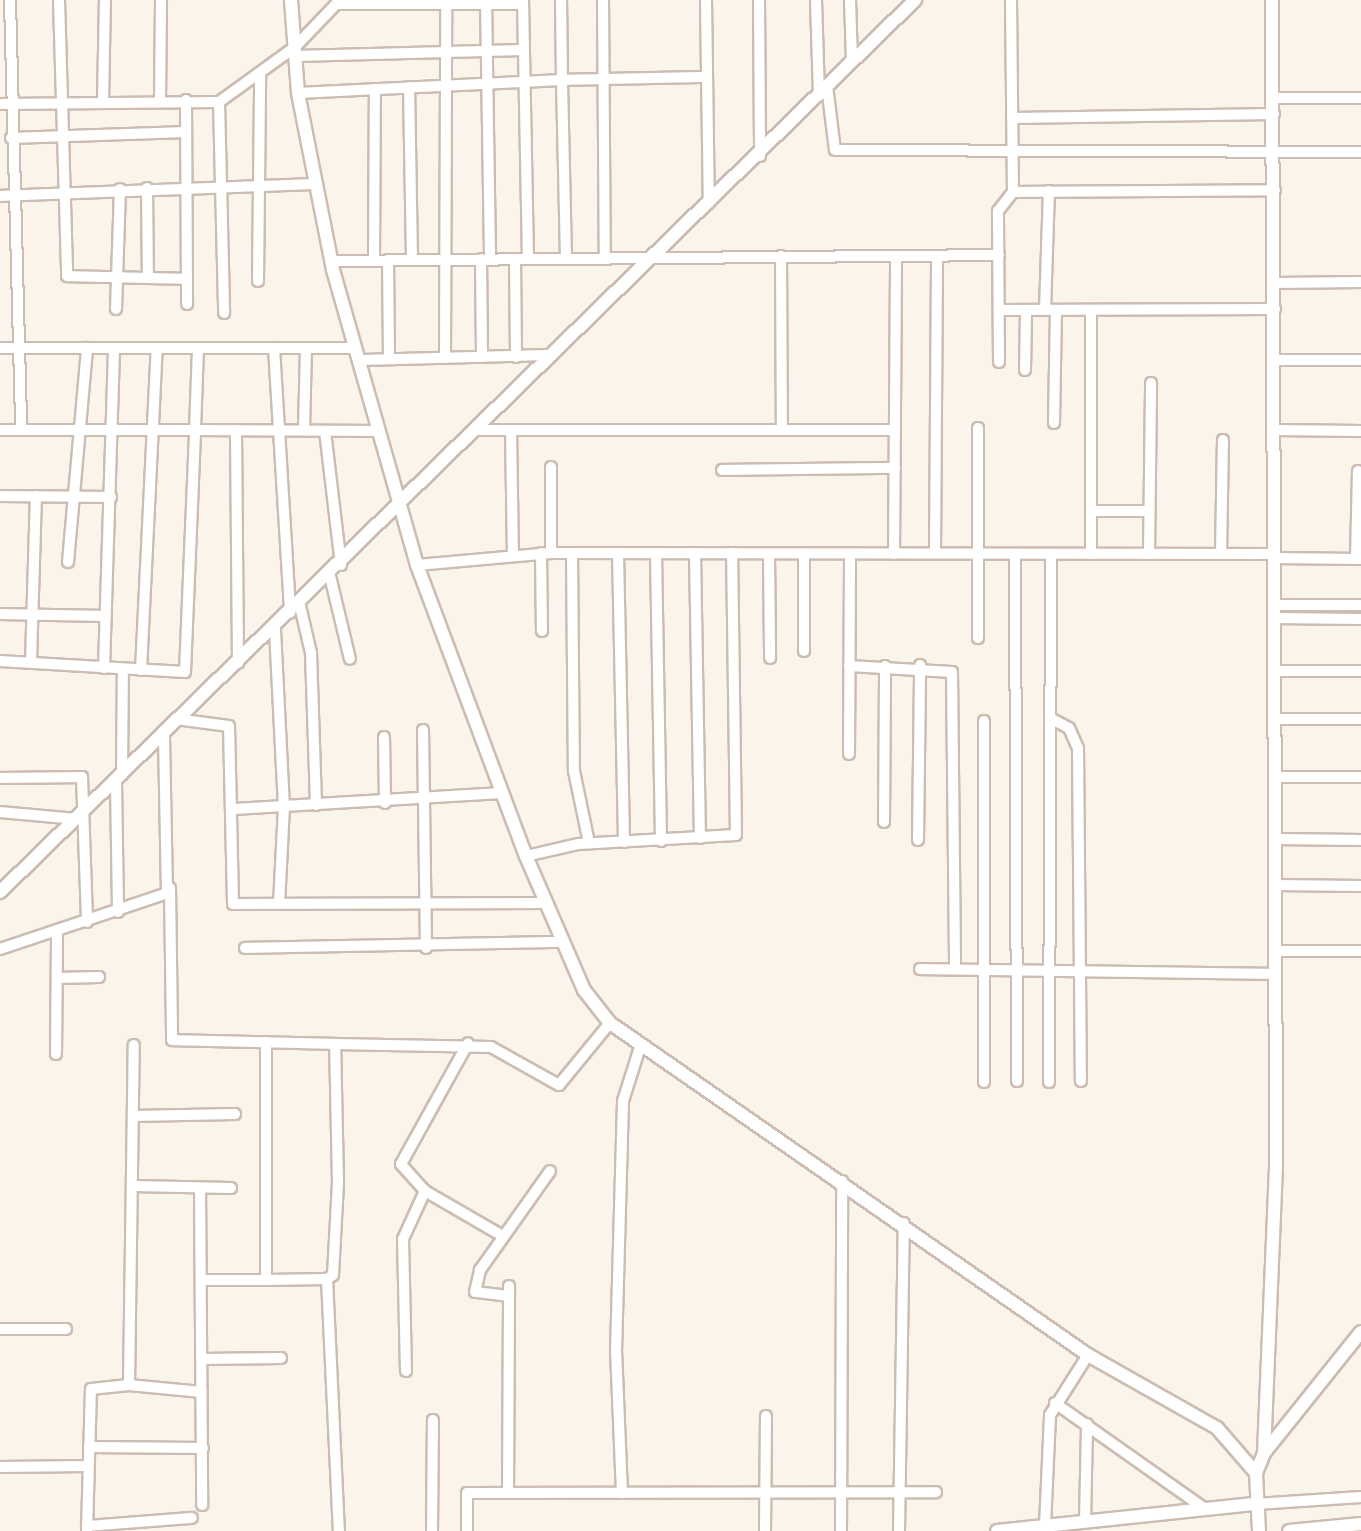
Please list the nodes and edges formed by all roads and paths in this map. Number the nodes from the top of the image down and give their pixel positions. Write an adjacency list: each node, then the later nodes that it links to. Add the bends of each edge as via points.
1 (10, 0): 41 (street)
2 (59, 0): 42 (street)
3 (105, 0): 39 (street)
4 (161, 0): 37 (street)
5 (291, 0): 22 (street)
6 (561, 0): 27 (street)
7 (603, 0): 26 (street)
8 (706, 0): 25 (street)
9 (759, 0): 51 (street)
10 (816, 0): 33 (street)
11 (850, 0): 23 (street)
12 (915, 0): 23 (street)
13 (1011, 0): 44 (street)
14 (1272, 0): 35 (street)
15 (338, 2): 16 (street); 22 (street)
16 (446, 2): 17 (street); 19 (street)
17 (486, 2): 18 (street); 20 (street)
18 (523, 2): 21 (street)
19 (446, 50): 20 (street); 22 (street); 30 (street)
20 (486, 50): 21 (street); 29 (street)
21 (523, 50): 28 (street)
22 (295, 52): 24 (street); 34 (street)
23 (852, 60): 33 (street)
24 (260, 76): 40 (street); 53 (street)
25 (707, 77): 26 (street); 64 (street)
26 (604, 79): 27 (street); 72 (street)
27 (562, 80): 28 (street); 71 (street)
28 (523, 82): 29 (street); 70 (street)
29 (486, 83): 30 (street); 74 (street)
30 (445, 85): 31 (street); 73 (street)
31 (409, 87): 32 (street); 78 (street)
32 (375, 89): 34 (street); 76 (street)
33 (823, 90): 50 (street, via 835,150); 51 (street)
34 (298, 93): 52 (street)
35 (1274, 98): 36 (street); 43 (street)
36 (1361, 98)
37 (160, 99): 38 (street); 39 (street)
38 (186, 100): 40 (street); 45 (street)
39 (103, 102): 42 (street)
40 (219, 102): 54 (street)
41 (4, 104): 42 (street); 47 (street)
42 (59, 104): 46 (street)
43 (1274, 114): 44 (street); 48 (street)
44 (1012, 118): 50 (street)
45 (186, 132): 46 (street); 57 (street)
46 (59, 137): 47 (street); 60 (street)
47 (11, 138): 62 (street)
48 (1274, 152): 49 (street); 50 (street); 58 (street)
49 (1361, 152)
50 (1012, 154): 61 (street)
51 (760, 158): 64 (street)
52 (316, 184): 53 (street); 79 (street)
53 (257, 185): 54 (street); 83 (street)
54 (219, 186): 57 (street); 93 (street)
55 (147, 188): 56 (street); 57 (street); 80 (street)
56 (120, 189): 60 (street); 81 (street)
57 (188, 189): 82 (street)
58 (1275, 190): 59 (street); 85 (street)
59 (1049, 191): 61 (street); 91 (street)
60 (60, 192): 62 (street); 81 (street, via 67,276)
61 (1013, 192): 66 (street, via 998,211)
62 (15, 195): 63 (street); 95 (street)
63 (0, 196)
64 (709, 205): 65 (street)
65 (655, 254): 67 (street); 72 (street); 103 (street)
66 (999, 255): 69 (street); 89 (street)
67 (781, 256): 68 (street); 115 (street)
68 (896, 256): 69 (street); 126 (street)
69 (937, 256): 144 (street)
70 (528, 258): 71 (street); 75 (street)
71 (566, 258): 72 (street)
72 (605, 258)
73 (444, 259): 74 (street); 78 (street); 106 (street)
74 (485, 259): 75 (street); 104 (street)
75 (515, 259): 105 (street)
76 (374, 260): 77 (street); 79 (street)
77 (388, 260): 78 (street); 107 (street)
78 (412, 260)
79 (331, 261): 102 (street)
80 (148, 277): 81 (street); 82 (street)
81 (117, 278): 87 (street)
82 (187, 279): 86 (street)
83 (258, 281)
84 (1361, 282): 85 (street)
85 (1275, 283): 88 (street)
86 (187, 304)
87 (116, 309)
88 (1275, 309): 92 (street); 108 (street)
89 (999, 310): 90 (street); 110 (street)
90 (1026, 310): 91 (street); 111 (street)
91 (1050, 310): 92 (street); 113 (street)
92 (1091, 310): 142 (street)
93 (224, 313)
94 (0, 348): 95 (street)
95 (18, 348): 96 (street); 119 (street)
96 (87, 348): 97 (street); 128 (street)
97 (114, 348): 98 (street); 117 (street)
98 (157, 348): 99 (street); 120 (street)
99 (198, 348): 100 (street); 121 (street)
100 (274, 348): 101 (street); 114 (street)
101 (306, 348): 102 (street); 123 (street)
102 (357, 354): 107 (street); 130 (street)
103 (551, 355): 105 (street); 124 (street)
104 (482, 357): 105 (street); 106 (street)
105 (516, 357)
106 (445, 358): 107 (street)
107 (389, 359)
108 (1274, 360): 109 (street); 127 (street)
109 (1361, 360)
110 (999, 362)
111 (1025, 370)
112 (1151, 383): 143 (street)
113 (1054, 423)
114 (275, 428): 122 (street); 123 (street); 169 (street)
115 (782, 428): 125 (street); 126 (street)
116 (978, 428): 155 (street)
117 (112, 429): 120 (street); 128 (street); 140 (street)
118 (0, 430): 119 (street)
119 (21, 430): 128 (street)
120 (153, 430): 121 (street); 189 (street)
121 (195, 430): 122 (street); 189 (street, via 185,672)
122 (236, 430): 183 (street)
123 (304, 430): 129 (street)
124 (474, 430): 125 (street); 141 (street)
125 (511, 430): 145 (street)
126 (895, 430): 134 (street)
127 (1274, 430): 131 (street); 162 (street)
128 (80, 431): 139 (street)
129 (325, 431): 130 (street); 165 (street)
130 (379, 431): 141 (street)
131 (1361, 431)
132 (1223, 440): 159 (street)
133 (551, 467): 146 (street)
134 (895, 468): 135 (street); 154 (street)
135 (722, 470)
136 (1358, 471): 163 (street)
137 (0, 496): 138 (street)
138 (36, 496): 139 (street); 171 (street)
139 (73, 497): 140 (street); 164 (street)
140 (111, 497): 173 (street)
141 (401, 505): 165 (street); 166 (street)
142 (1091, 511): 143 (street); 157 (street)
143 (1149, 511): 158 (street)
144 (935, 552): 154 (street); 155 (street)
145 (513, 553): 146 (street); 166 (street)
146 (546, 553): 147 (street); 176 (street)
147 (572, 553): 148 (street); 220 (street, via 574,771)
148 (618, 553): 149 (street); 219 (street)
149 (656, 553): 150 (street); 218 (street)
150 (695, 553): 151 (street); 214 (street)
151 (732, 553): 152 (street); 214 (street, via 737,829 732,837)
152 (769, 554): 160 (street); 179 (street)
153 (850, 554): 154 (street); 160 (street); 185 (street)
154 (894, 554)
155 (978, 554): 161 (street); 177 (street)
156 (1051, 554): 157 (street); 161 (street); 192 (street)
157 (1091, 554): 158 (street)
158 (1149, 554): 159 (street)
159 (1221, 554): 162 (street)
160 (804, 555): 178 (street)
161 (1015, 555): 241 (street)
162 (1274, 556): 163 (street); 170 (street)
163 (1358, 559)
164 (68, 562)
165 (341, 565): 167 (street)
166 (417, 565): 205 (street)
167 (330, 576): 169 (street); 180 (street)
168 (1361, 605): 170 (street)
169 (295, 610): 175 (street); 208 (street, via 311,653)
170 (1274, 611): 174 (street); 190 (street)
171 (32, 613): 172 (street); 173 (street); 182 (street)
172 (0, 614)
173 (106, 616): 187 (street)
174 (1361, 619)
175 (275, 630): 183 (street); 209 (street)
176 (542, 631)
177 (978, 638)
178 (804, 651)
179 (770, 658)
180 (350, 659)
181 (0, 661): 182 (street)
182 (31, 662): 187 (street)
183 (239, 665): 193 (street)
184 (920, 665): 186 (street); 216 (street); 239 (street, via 949,669 954,677)
185 (849, 666): 186 (street); 200 (street)
186 (885, 666): 213 (street)
187 (104, 668): 188 (street)
188 (123, 669): 189 (street); 204 (street)
189 (141, 670)
190 (1274, 671): 191 (street); 194 (street)
191 (1361, 671)
192 (1050, 718): 242 (street); 243 (street, via 1069,728 1078,748)
193 (176, 719): 198 (street); 210 (street, via 229,726)
194 (1274, 719): 195 (street); 201 (street)
195 (1361, 719)
196 (984, 721): 240 (street)
197 (423, 730): 207 (street)
198 (164, 731): 204 (street); 224 (street)
199 (384, 737): 206 (street)
200 (849, 754)
201 (1275, 777): 202 (street); 215 (street)
202 (1361, 777)
203 (0, 778): 212 (street, via 82,777)
204 (119, 778): 212 (street); 229 (street)
205 (502, 793): 207 (street); 221 (street)
206 (385, 803): 207 (street); 208 (street)
207 (426, 803): 228 (street)
208 (316, 805): 209 (street)
209 (284, 806): 210 (street); 227 (street)
210 (234, 809): 227 (street, via 230,900)
211 (0, 812): 212 (street)
212 (81, 815): 225 (street); 230 (street)
213 (884, 822)
214 (700, 838): 218 (street)
215 (1275, 839): 217 (street); 222 (street)
216 (918, 840)
217 (1361, 840)
218 (661, 841): 219 (street)
219 (624, 842): 220 (street)
220 (589, 843): 221 (street)
221 (526, 856): 226 (street)
222 (1275, 885): 223 (street); 236 (street)
223 (1361, 886)
224 (170, 888): 229 (street); 248 (street, via 172,1040)
225 (0, 892)
226 (545, 903): 228 (street); 232 (street)
227 (279, 904): 228 (street)
228 (428, 906): 234 (street)
229 (118, 912): 230 (street)
230 (87, 922): 231 (street)
231 (57, 930): 235 (street); 246 (street)
232 (561, 942): 234 (street); 247 (street)
233 (245, 948): 234 (street)
234 (426, 948)
235 (0, 949)
236 (1276, 951): 237 (street); 244 (street)
237 (1361, 951)
238 (920, 969): 239 (street)
239 (955, 969): 240 (street)
240 (984, 970): 241 (street); 256 (street)
241 (1017, 970): 242 (street); 254 (street)
242 (1050, 971): 243 (street); 257 (street)
243 (1080, 971): 244 (street); 255 (street)
244 (1276, 974): 286 (street)
245 (99, 977): 246 (street)
246 (57, 978): 253 (street)
247 (610, 1023): 249 (street, via 559,1085 505,1052); 251 (street)
248 (266, 1042): 250 (street); 270 (street)
249 (468, 1043): 250 (street); 265 (street, via 402,1158)
250 (335, 1044): 268 (street, via 338,1182 333,1275)
251 (641, 1044): 261 (street); 293 (street, via 623,1101 616,1352)
252 (134, 1045): 259 (street)
253 (56, 1054)
254 (1017, 1081)
255 (1081, 1081)
256 (984, 1082)
257 (1049, 1082)
258 (235, 1114): 259 (street)
259 (133, 1116): 262 (street)
260 (550, 1171): 267 (street, via 511,1233)
261 (842, 1179): 266 (street); 295 (street)
262 (133, 1186): 263 (street); 278 (street)
263 (200, 1188): 264 (street); 269 (street)
264 (231, 1188)
265 (425, 1191): 267 (street); 277 (street, via 403,1239)
266 (904, 1221): 274 (street); 290 (street)
267 (501, 1235): 292 (street, via 475,1292 509,1291)
268 (327, 1279): 270 (street); 306 (street)
269 (201, 1280): 270 (street); 276 (street)
270 (266, 1280)
271 (0, 1329): 272 (street)
272 (66, 1329)
273 (1361, 1332): 286 (street)
274 (1088, 1355): 280 (street); 289 (street, via 1217,1428)
275 (281, 1358): 276 (street)
276 (202, 1359): 279 (street)
277 (406, 1371)
278 (129, 1385): 279 (street); 284 (street, via 92,1386)
279 (202, 1392): 285 (street)
280 (1055, 1403): 283 (street); 303 (street, via 1047,1432)
281 (766, 1416): 294 (street)
282 (433, 1420): 307 (street)
283 (1087, 1424): 299 (street); 301 (street)
284 (89, 1447): 285 (street); 287 (street)
285 (203, 1448): 298 (street)
286 (1264, 1453): 289 (street)
287 (88, 1466): 288 (street); 304 (street)
288 (0, 1467)
289 (1256, 1473): 297 (street)
290 (899, 1492): 291 (street); 295 (street); 311 (street)
291 (936, 1492)
292 (508, 1493): 293 (street); 308 (street, via 467,1493)
293 (622, 1493): 294 (street)
294 (764, 1493): 295 (street); 309 (street)
295 (841, 1493): 310 (street)
296 (1361, 1497): 297 (street)
297 (1256, 1504): 299 (street); 313 (street)
298 (202, 1505)
299 (1205, 1509): 301 (street)
300 (192, 1518): 304 (street)
301 (1085, 1522): 303 (street)
302 (1361, 1524): 305 (street)
303 (1045, 1526): 312 (street)
304 (87, 1528)
305 (1344, 1528): 314 (street)
306 (339, 1531)
307 (432, 1531)
308 (467, 1531)
309 (765, 1531)
310 (841, 1531)
311 (899, 1531)
312 (997, 1531)
313 (1259, 1531)
314 (1289, 1531)

